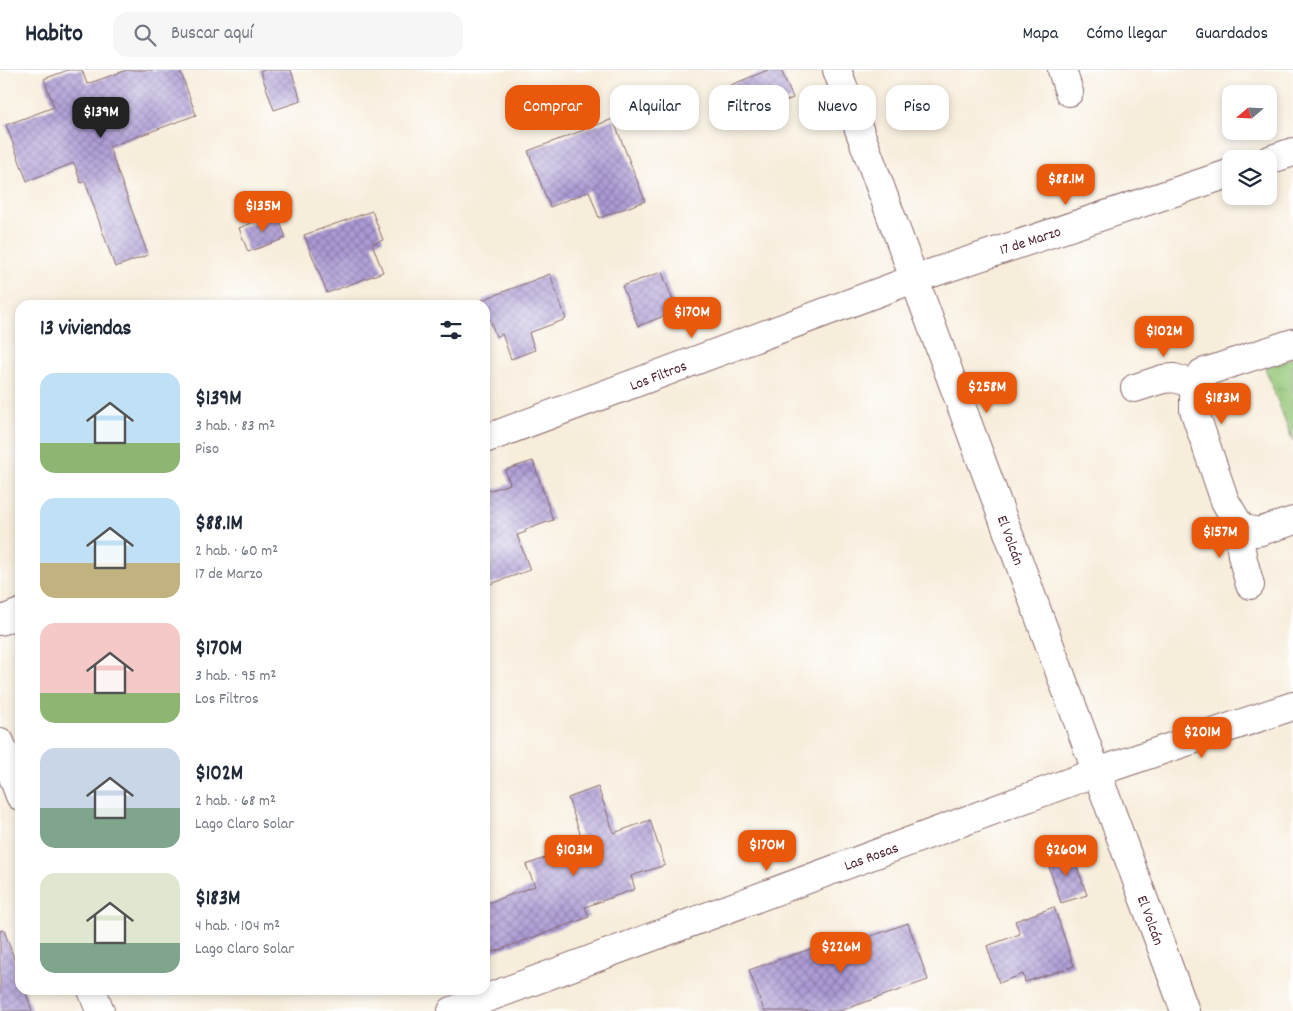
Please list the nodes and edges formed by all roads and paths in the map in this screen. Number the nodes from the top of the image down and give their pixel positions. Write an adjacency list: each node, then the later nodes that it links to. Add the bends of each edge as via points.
1 (837, 70): 5 (street, El Volcán)
2 (1293, 152): 3 (street)
3 (1277, 157)
4 (1222, 176): 5 (street, 17 de Marzo)
5 (914, 279): 9 (street, Los Filtros); 17 (street, El Volcán)
6 (1293, 343): 7 (street, via 1202,374)
7 (1194, 384): 8 (street, via 1174,378); 11 (street, via 1194,410 1225,501)
8 (1135, 388)
9 (490, 438)
10 (1293, 521): 11 (street, via 1258,532)
11 (1241, 528): 12 (street, via 1240,546)
12 (1250, 585)
13 (15, 616): 14 (street)
14 (0, 621)
15 (1293, 706): 17 (street, Las Rosas)
16 (0, 742): 18 (street)
17 (1097, 772): 21 (street, Las Rosas); 22 (street, El Volcán)
18 (15, 782)
19 (94, 995): 20 (street)
20 (100, 1011)
21 (452, 1011)
22 (1184, 1011)

